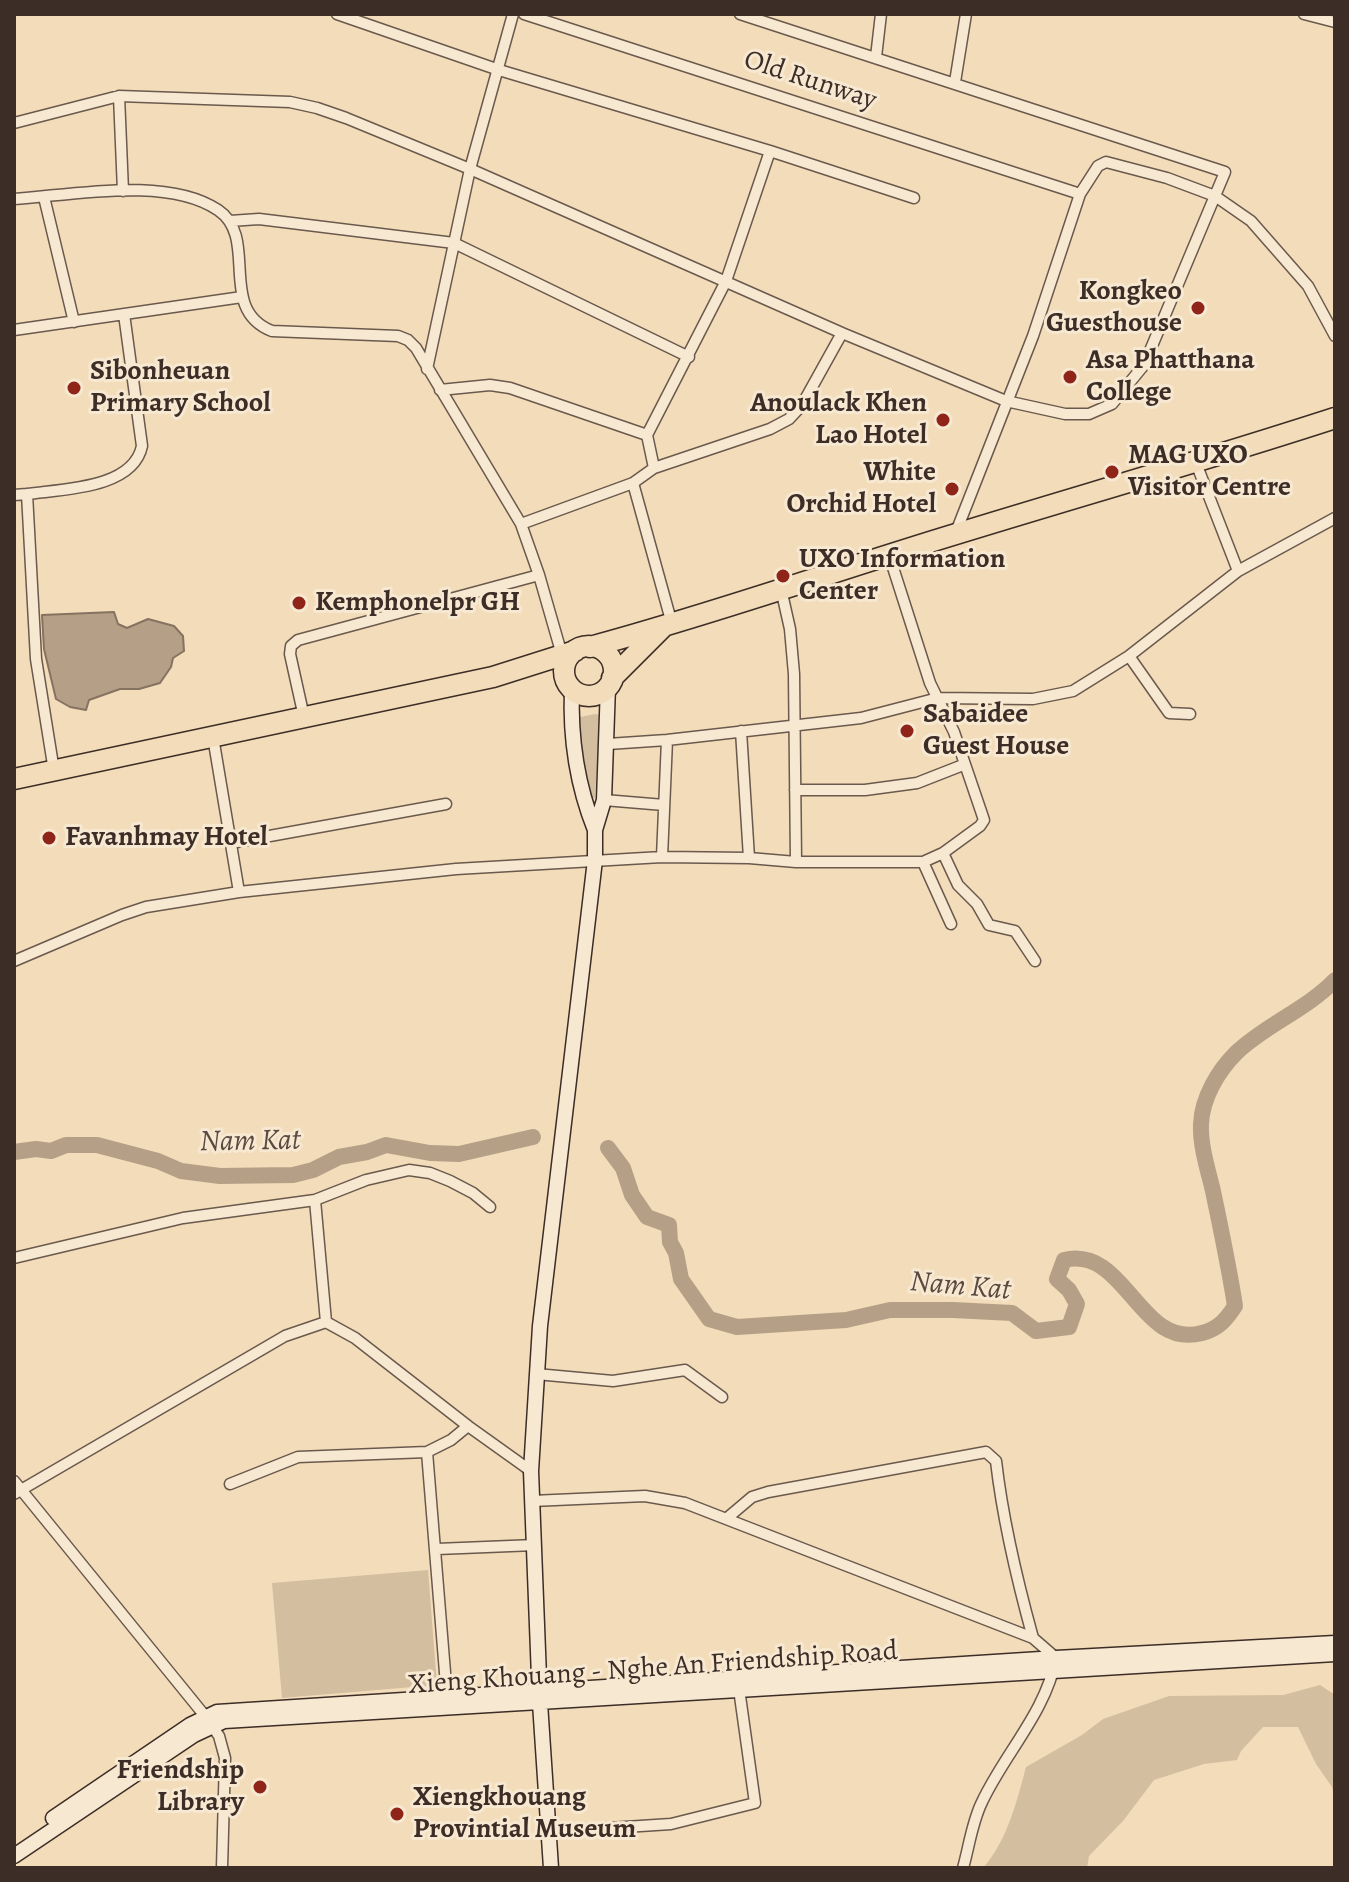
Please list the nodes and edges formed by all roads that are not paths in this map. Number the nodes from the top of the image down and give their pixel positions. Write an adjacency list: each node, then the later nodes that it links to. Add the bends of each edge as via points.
1 (337, 14): 10 (street)
2 (513, 14): 10 (street)
3 (524, 14): 17 (street, Old Runway)
4 (740, 14): 9 (street)
5 (881, 14): 9 (street)
6 (966, 14): 11 (street)
7 (1304, 14): 8 (street)
8 (1335, 22)
9 (876, 57): 11 (street)
10 (499, 70): 14 (street); 15 (street)
11 (955, 82): 18 (street, via 1225,172)
12 (119, 96): 13 (street); 15 (street, via 290,102); 16 (street)
13 (14, 123)
14 (770, 151): 20 (street); 24 (street)
15 (470, 169): 23 (street); 24 (street)
16 (123, 191): 19 (street); 22 (street, via 184,196)
17 (1080, 194): 18 (street, via 1106,162); 34 (street)
18 (1215, 196): 30 (street, via 1251,221 1280,253 1308,286); 34 (street, via 1144,365 1112,404 1089,414 1065,414)
19 (44, 197): 21 (street); 27 (street)
20 (914, 198)
21 (14, 199)
22 (230, 221): 23 (street, via 259,219); 25 (street, via 236,233)
23 (454, 243): 31 (street); 32 (street)
24 (726, 281): 29 (street); 31 (street)
25 (242, 297): 26 (street); 32 (street, via 249,315 272,331 398,336 416,348)
26 (124, 314): 27 (street); 40 (street, via 140,457 94,486)
27 (74, 322): 28 (street)
28 (14, 330)
29 (842, 333): 34 (street); 38 (street, via 789,419)
30 (1335, 336)
31 (689, 357): 36 (street)
32 (427, 369): 33 (street)
33 (440, 390): 36 (street, via 510,388); 43 (street)
34 (1006, 401): 44 (street)
35 (1335, 418): 37 (highway)
36 (647, 435): 38 (street)
37 (1196, 463): 44 (highway); 46 (street)
38 (654, 468): 39 (street)
39 (633, 483): 43 (street); 49 (street)
40 (27, 494): 41 (street); 62 (street, via 36,659)
41 (14, 495)
42 (1335, 518): 46 (street)
43 (521, 524): 47 (street)
44 (955, 534): 45 (highway)
45 (889, 555): 48 (highway); 53 (street)
46 (1238, 571): 50 (street)
47 (539, 575): 51 (street); 55 (street, via 298,640 290,654)
48 (781, 589): 49 (highway); 56 (street, via 794,674)
49 (668, 626): 51 (highway); 52 (highway)
50 (1129, 656): 53 (street, via 1073,691 1048,697); 54 (street, via 1169,713)
51 (573, 663): 52 (highway, via 588,696); 52 (highway, via 600,649 614,665); 55 (highway); 68 (street, via 571,718 582,798)
52 (610, 682): 60 (street)
53 (938, 698): 56 (street, via 861,718); 61 (street)
54 (1190, 714)
55 (304, 717): 58 (highway)
56 (793, 725): 57 (street); 64 (street)
57 (741, 731): 59 (street); 72 (street)
58 (213, 737): 62 (highway); 69 (street)
59 (667, 740): 60 (street); 67 (street)
60 (608, 744): 65 (street)
61 (963, 765): 64 (street, via 917,783 865,790); 70 (street, via 984,820)
62 (54, 771): 63 (highway)
63 (14, 779)
64 (795, 790): 74 (street)
65 (604, 800): 67 (street); 68 (street)
66 (446, 804): 69 (street)
67 (664, 805): 71 (street)
68 (595, 830): 73 (street)
69 (231, 843): 76 (street)
70 (943, 853): 75 (street); 79 (street, via 958,885 989,925 1015,931)
71 (662, 857): 72 (street); 73 (street)
72 (749, 858): 74 (street)
73 (595, 860): 76 (street); 84 (street)
74 (796, 862): 75 (street)
75 (923, 862): 77 (street)
76 (239, 892): 78 (street, via 134,911)
77 (951, 924)
78 (14, 961)
79 (1035, 961)
80 (315, 1200): 81 (street, via 409,1170 450,1181); 82 (street, via 183,1218); 83 (street)
81 (490, 1207)
82 (14, 1258)
83 (326, 1322): 86 (street, via 355,1338); 90 (street, via 285,1336)
84 (536, 1374): 85 (street, via 613,1381 685,1370); 88 (street)
85 (722, 1397)
86 (468, 1426): 87 (street); 88 (street)
87 (427, 1452): 89 (street, via 298,1457); 94 (street)
88 (531, 1471): 91 (street)
89 (230, 1484)
90 (16, 1489): 102 (street)
91 (532, 1501): 92 (street, via 645,1496 685,1503); 93 (street)
92 (726, 1519): 95 (street); 95 (street, via 752,1497 768,1492 986,1452 996,1461 1008,1543)
93 (535, 1545): 94 (street); 101 (street)
94 (437, 1549): 100 (street)
95 (1033, 1638): 98 (street)
96 (1335, 1643): 98 (street, Xieng Khouang - Nghe An Friendship Road)
97 (1335, 1654): 98 (street, Xieng Khouang - Nghe An Friendship Road)
98 (1055, 1664): 99 (street, Xieng Khouang - Nghe An Friendship Road); 101 (street, Xieng Khouang - Nghe An Friendship Road); 108 (street, via 1046,1695 980,1805)
99 (739, 1689): 101 (street, Xieng Khouang - Nghe An Friendship Road); 103 (street, via 755,1803 671,1824)
100 (447, 1697): 101 (street, Xieng Khouang - Nghe An Friendship Road); 102 (street, Xieng Khouang - Nghe An Friendship Road, via 226,1711)
101 (540, 1698): 102 (street, Xieng Khouang - Nghe An Friendship Road); 103 (street)
102 (208, 1720): 104 (street, Xieng Khouang - Nghe An Friendship Road); 105 (street, Xieng Khouang - Nghe An Friendship Road); 106 (street, via 225,1758)
103 (548, 1832): 107 (street)
104 (14, 1845)
105 (14, 1856)
106 (222, 1868)
107 (551, 1868)
108 (963, 1868)

